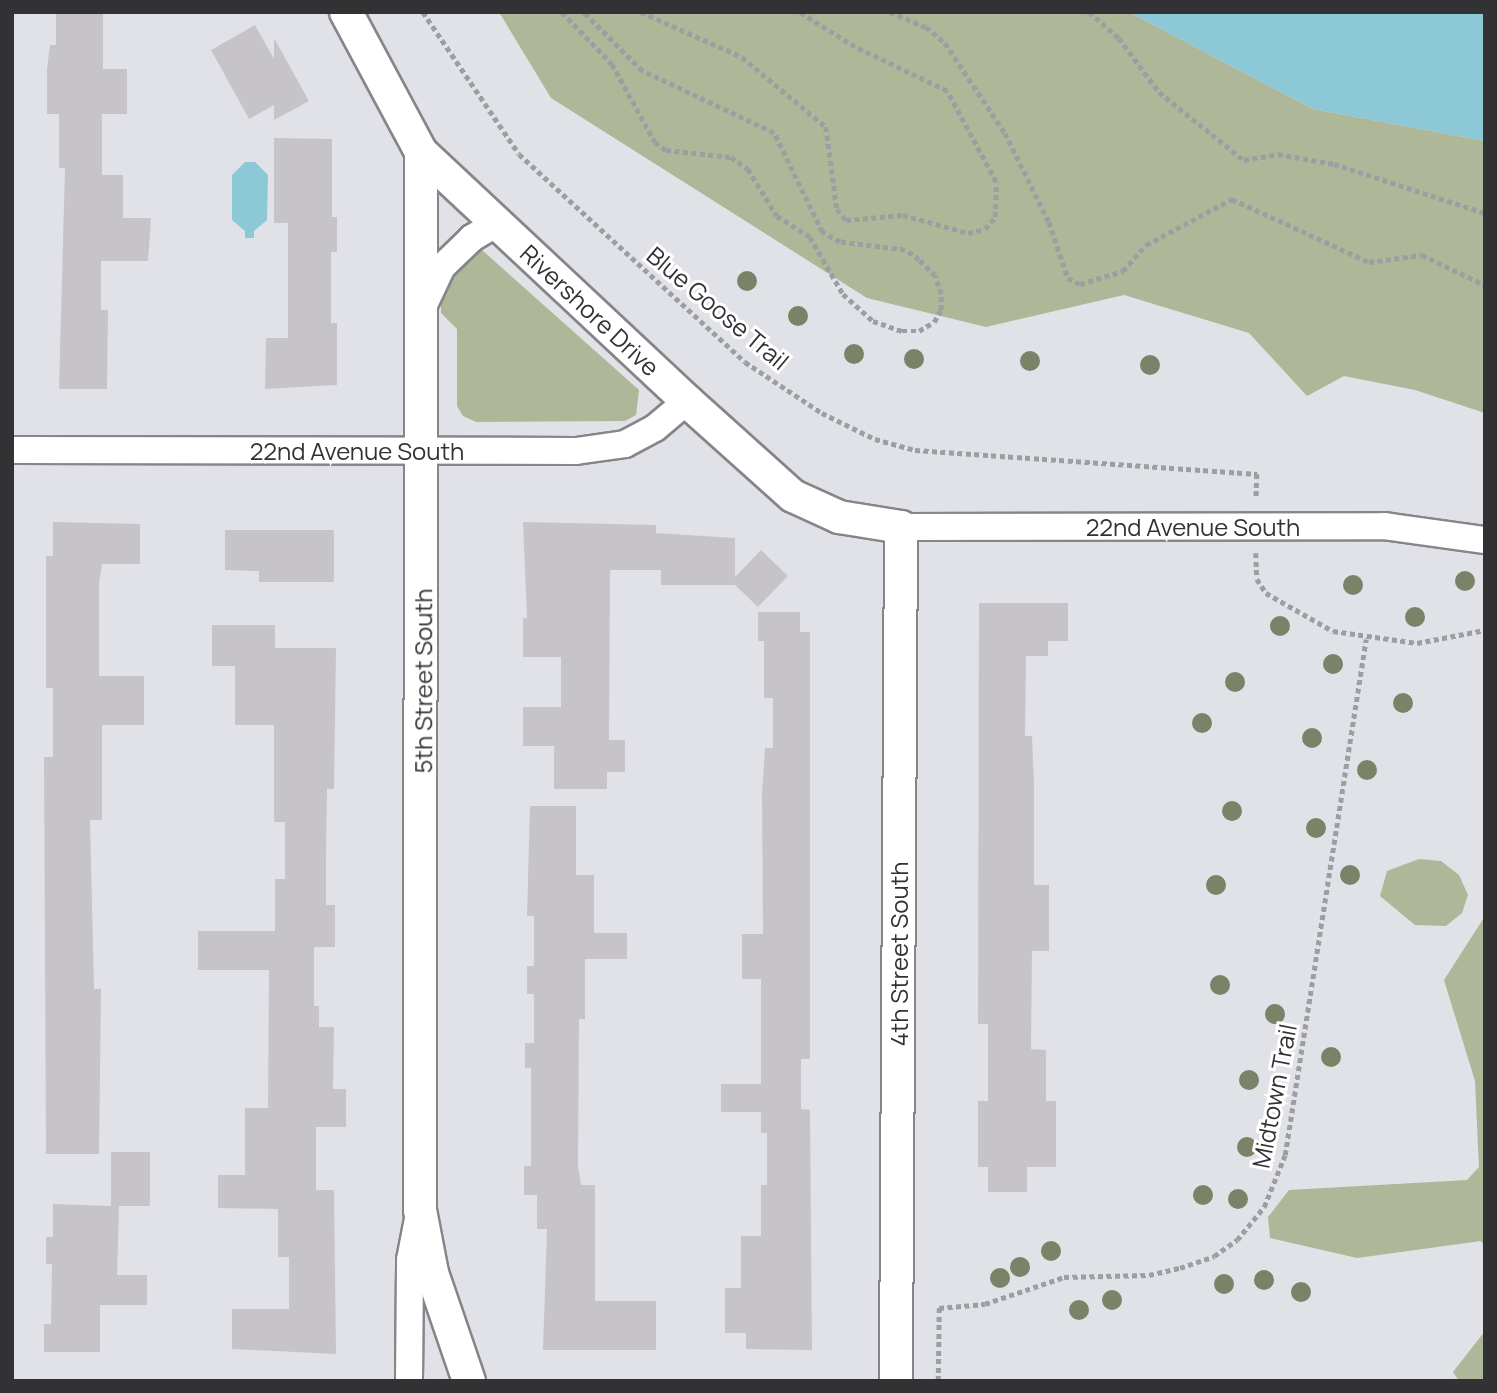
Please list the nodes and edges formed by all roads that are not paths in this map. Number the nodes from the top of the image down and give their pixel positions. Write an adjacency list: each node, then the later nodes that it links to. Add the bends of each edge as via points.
1 (346, 12): 2 (street, Rivershore Drive)
2 (421, 152): 3 (street, Rivershore Drive); 4 (street, 5th Street South)
3 (497, 223): 4 (street, via 442,267); 5 (street, Rivershore Drive)
4 (423, 307): 7 (street, 5th Street South)
5 (687, 401): 7 (street, 22nd Avenue South, via 655,428 625,444 576,451); 8 (street, Rivershore Drive, via 793,496 839,517)
6 (12, 450): 7 (street, 22nd Avenue South)
7 (424, 451): 10 (street, 5th Street South)
8 (901, 527): 9 (street, 22nd Avenue South, via 1384,526); 13 (street, 4th Street South)
9 (1485, 540)
10 (420, 1210): 11 (street, 5th Street South, via 410,1260); 12 (street, 5th Street South, via 432,1273)
11 (409, 1381)
12 (469, 1381)
13 (896, 1381)

